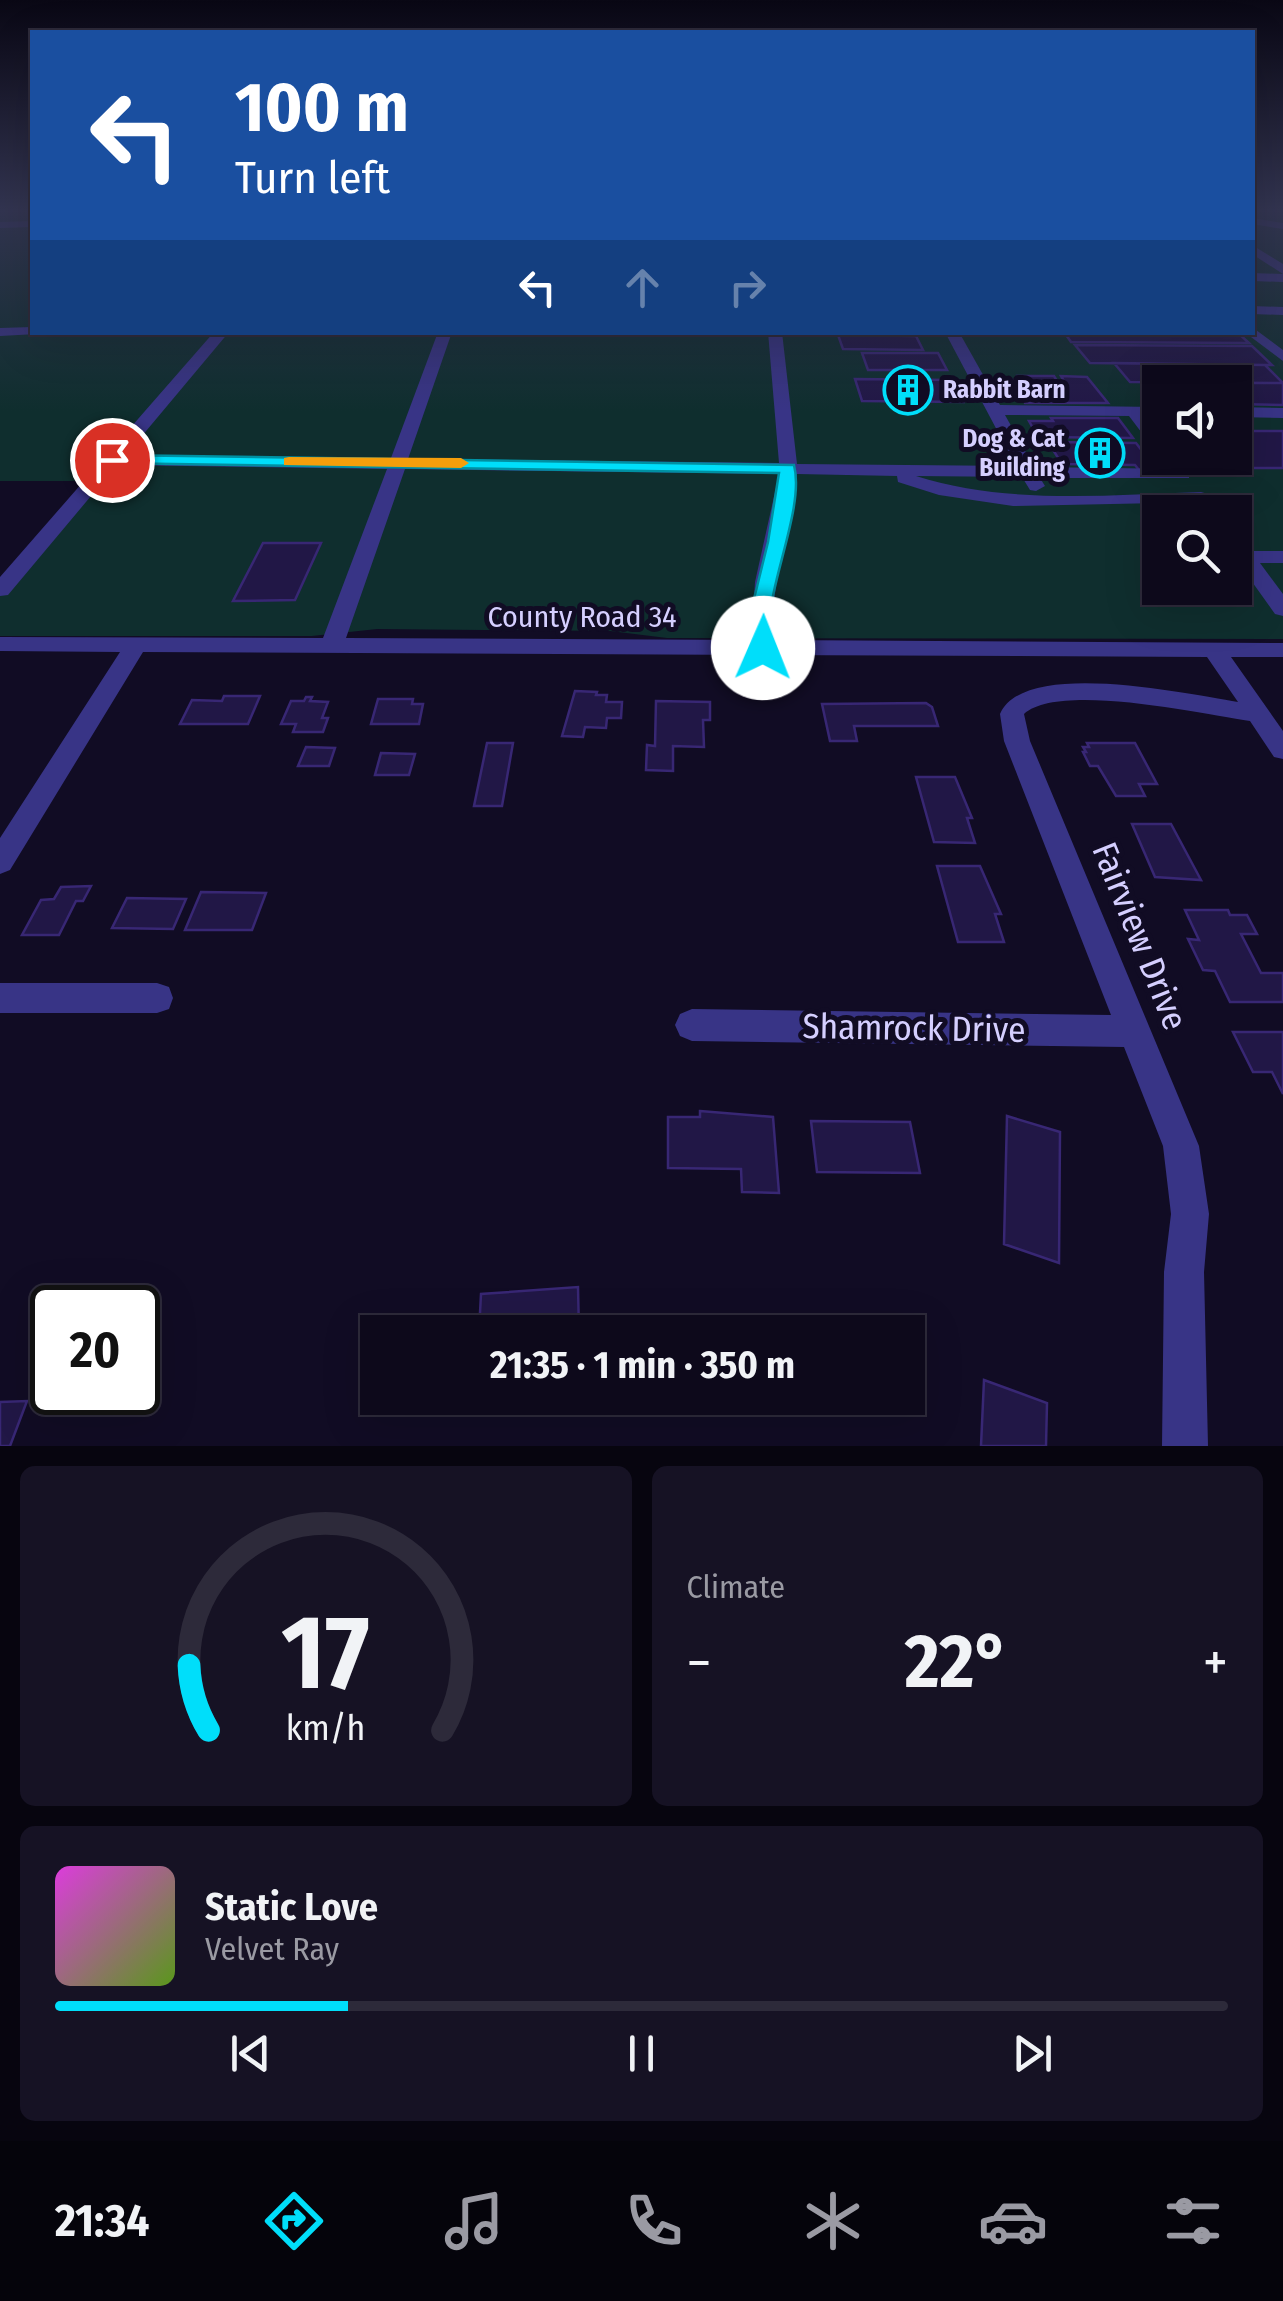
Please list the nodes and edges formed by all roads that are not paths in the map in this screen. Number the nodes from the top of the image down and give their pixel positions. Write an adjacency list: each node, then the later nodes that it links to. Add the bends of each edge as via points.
1 (1255, 310): 2 (street)
2 (1283, 311)
3 (0, 332): 4 (street)
4 (30, 332)
5 (1255, 334): 10 (street)
6 (219, 335): 17 (street)
7 (444, 335): 18 (street)
8 (775, 335): 20 (street)
9 (951, 335): 11 (street)
10 (1280, 351)
11 (994, 410): 12 (street); 21 (street)
12 (1134, 412): 13 (street); 16 (street)
13 (1142, 412)
14 (1252, 412): 15 (street)
15 (1283, 413)
16 (1142, 422)
17 (112, 460): 18 (street); 30 (street)
18 (398, 462): 20 (street); 34 (street)
19 (1142, 466): 21 (street)
20 (788, 468): 22 (street); 35 (street, via 760,615)
21 (1027, 468): 22 (street); 25 (street)
22 (883, 470): 25 (street, via 960,496)
23 (1184, 475): 24 (street)
24 (1199, 495)
25 (1044, 500): 26 (street)
26 (1142, 503)
27 (1252, 552): 28 (street)
28 (1283, 557)
29 (1252, 566): 31 (street)
30 (0, 590)
31 (1283, 609)
32 (0, 644): 33 (street, County Road 34)
33 (136, 645): 34 (street, County Road 34); 40 (street)
34 (332, 646): 35 (street, County Road 34)
35 (763, 648): 36 (street, County Road 34)
36 (1214, 650): 37 (street, County Road 34); 38 (street)
37 (1283, 650)
38 (1258, 714): 39 (street); 44 (street, Fairview Drive, via 1079,690 1029,697 1011,714)
39 (1283, 750)
40 (0, 862)
41 (0, 998): 42 (street)
42 (158, 998)
43 (692, 1026): 44 (street, Shamrock Drive)
44 (1135, 1031): 45 (street, Fairview Drive, via 1188,1180)
45 (1185, 1446)

